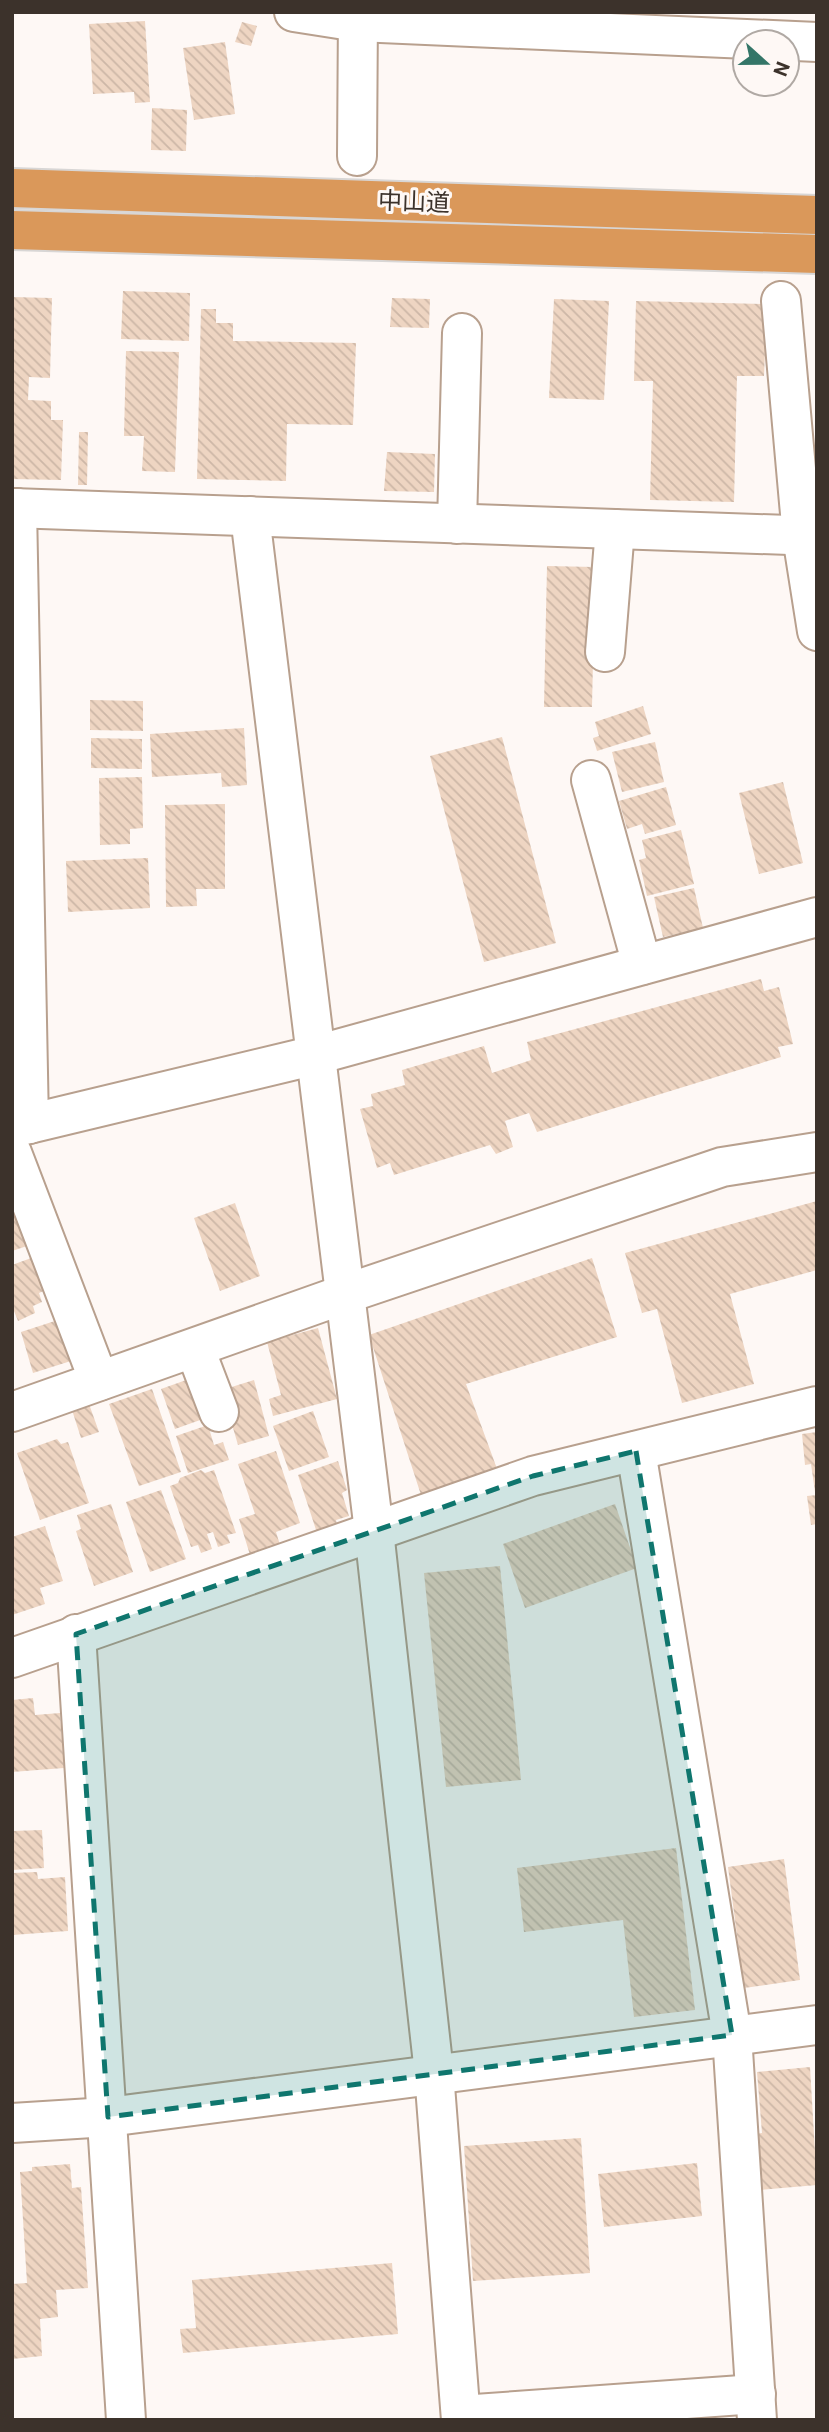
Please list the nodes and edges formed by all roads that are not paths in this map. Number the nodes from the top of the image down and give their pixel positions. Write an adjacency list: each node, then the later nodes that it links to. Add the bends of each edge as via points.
1 (294, 12): 2 (street)
2 (358, 17): 3 (street); 4 (street)
3 (817, 42)
4 (357, 156)
5 (12, 188): 6 (highway, 中山道)
6 (817, 215)
7 (12, 230): 8 (highway, 中山道)
8 (817, 254)
9 (781, 300): 15 (street)
10 (462, 333): 13 (street)
11 (14, 508): 12 (street); 22 (street)
12 (250, 516): 13 (street); 21 (street)
13 (457, 524): 14 (street)
14 (615, 529): 15 (street); 17 (street)
15 (810, 536): 16 (street)
16 (817, 631)
17 (606, 652)
18 (591, 780): 20 (street)
19 (817, 917): 20 (street)
20 (642, 965): 21 (street)
21 (316, 1055): 22 (street); 24 (street)
22 (18, 1135): 26 (street)
23 (817, 1152): 24 (street, via 722,1167)
24 (345, 1294): 25 (street); 31 (street)
25 (195, 1349): 26 (street); 29 (street)
26 (99, 1381): 28 (street)
27 (817, 1406): 30 (street)
28 (12, 1412)
29 (219, 1412)
30 (636, 1451): 31 (street, via 533,1476); 35 (street)
31 (374, 1531): 32 (street); 36 (street)
32 (76, 1634): 33 (street); 37 (street)
33 (12, 1658)
34 (817, 2025): 35 (street)
35 (732, 2035): 36 (street); 39 (street)
36 (433, 2073): 37 (street); 40 (street)
37 (108, 2117): 38 (street); 41 (street)
38 (12, 2123)
39 (757, 2407): 40 (street)
40 (461, 2417)
41 (126, 2420)

